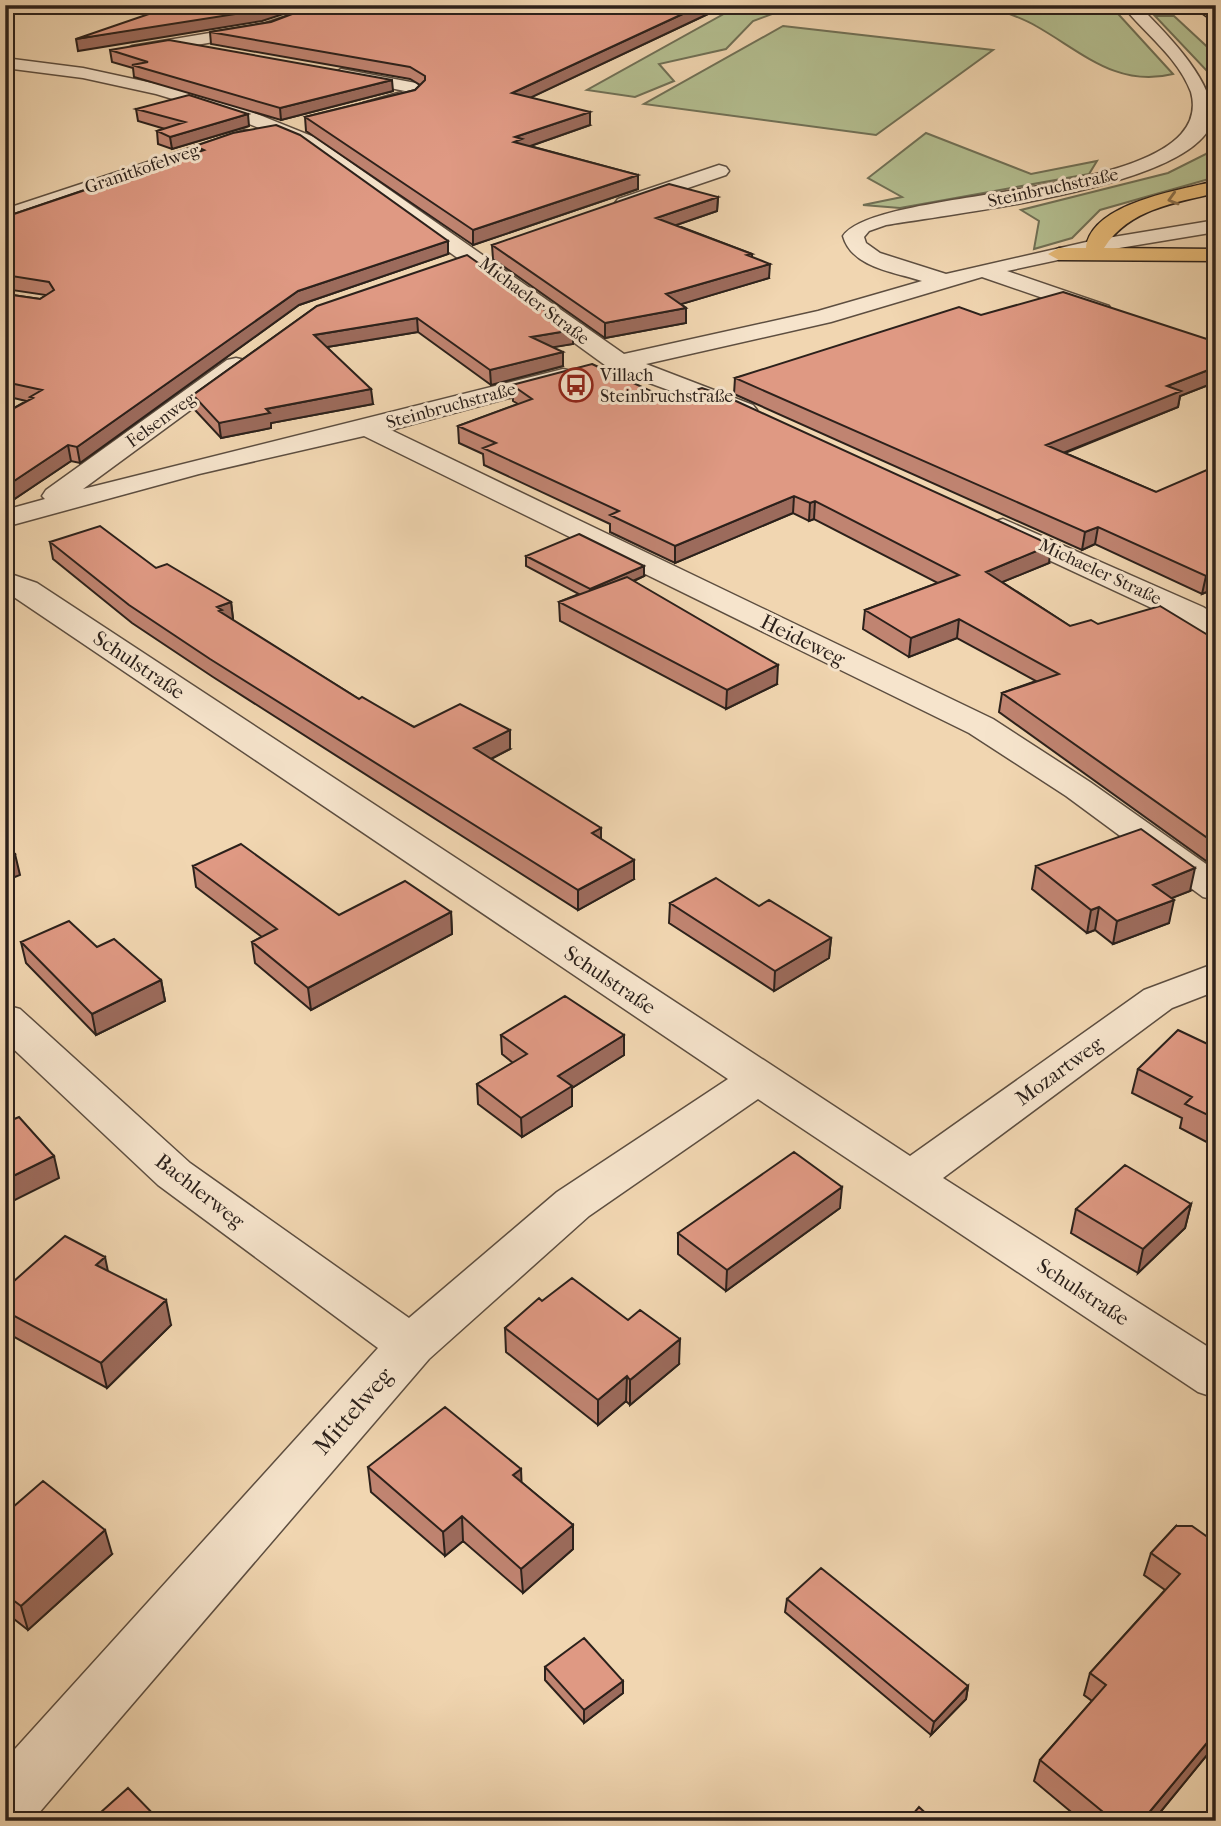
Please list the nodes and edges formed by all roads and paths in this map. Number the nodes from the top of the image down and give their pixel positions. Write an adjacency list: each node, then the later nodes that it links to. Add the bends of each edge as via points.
1 (335, 5): 7 (street, via 266,28)
2 (1129, 5): 30 (street, Steinbruchstraße, via 1197,86 1203,122 1196,137 1167,158 1104,179 882,220 862,227 853,236 856,246 872,258)
3 (1198, 5): 6 (main road)
4 (1204, 5): 5 (main road)
5 (1216, 8)
6 (1216, 19)
7 (173, 45): 8 (street); 9 (street)
8 (120, 53)
9 (226, 54)
10 (93, 58): 12 (street)
11 (5, 63): 12 (street, Michaeler Straße)
12 (40, 66): 16 (street, Michaeler Straße, via 144,85 220,105)
13 (318, 70): 14 (street, via 416,91)
14 (350, 113)
15 (314, 122): 16 (street, Granitkofelweg)
16 (281, 129): 21 (street, Granitkofelweg, via 230,138); 25 (street, Michaeler Straße)
17 (719, 171): 19 (street)
18 (1216, 187): 20 (main road, one-way to 20)
19 (608, 208)
20 (1130, 211): 23 (main road); 24 (main road, via 1112,220)
21 (5, 216)
22 (1216, 226): 23 (street, Steinbruchstraße)
23 (1179, 232): 24 (street, Steinbruchstraße); 26 (main road)
24 (1096, 246): 27 (street, Steinbruchstraße)
25 (481, 251): 28 (street); 33 (street, Michaeler Straße)
26 (1216, 253): 27 (main road)
27 (1059, 254): 29 (street, Steinbruchstraße)
28 (439, 266)
29 (982, 270): 30 (street, Steinbruchstraße); 31 (street)
30 (945, 281): 33 (street, Steinbruchstraße, via 823,317)
31 (1121, 318)
32 (254, 352): 36 (street, Felsenweg)
33 (619, 362): 34 (street, Michaeler Straße); 35 (street, Steinbruchstraße)
34 (770, 422)
35 (367, 428): 36 (street, Steinbruchstraße, via 194,467); 42 (street, Heideweg, via 981,726 1078,789)
36 (36, 511): 38 (street); 39 (street, Steinbruchstraße)
37 (980, 517): 41 (street, Michaeler Straße)
38 (5, 519)
39 (5, 536)
40 (5, 581): 45 (street, Schulstraße, via 26,589)
41 (1216, 629)
42 (1216, 889)
43 (1216, 976): 46 (street, Mozartweg, via 1158,999)
44 (5, 1018): 47 (street, Bachlerweg, via 174,1174)
45 (758, 1079): 46 (street, Schulstraße); 47 (street, Mittelweg, via 573,1203)
46 (910, 1179): 48 (street, Schulstraße)
47 (411, 1345): 49 (street, Mittelweg)
48 (1216, 1378)
49 (5, 1806)

